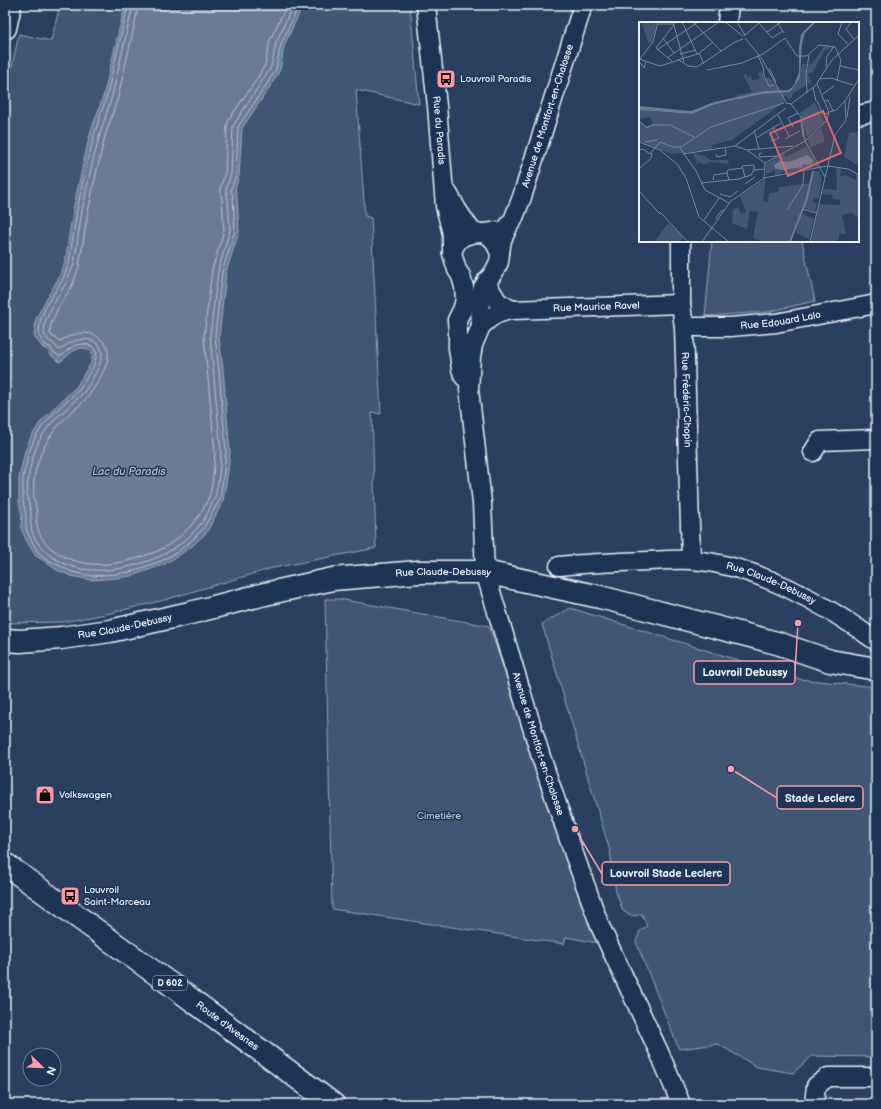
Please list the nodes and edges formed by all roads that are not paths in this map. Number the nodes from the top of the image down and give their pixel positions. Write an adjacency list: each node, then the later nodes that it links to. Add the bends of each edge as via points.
1 (10, 5): 6 (main road)
2 (426, 5): 9 (street, Rue du Paradis)
3 (584, 5): 10 (street, Avenue de Montfort-en-Chalosse, via 522,197)
4 (729, 5): 5 (street)
5 (727, 22)
6 (5, 28)
7 (876, 111): 8 (street)
8 (859, 115)
9 (443, 184): 11 (street, Rue du Paradis, via 458,211); 13 (street, Rue du Paradis, via 452,234)
10 (509, 225): 11 (street, via 491,232); 14 (street, Avenue de Montfort-en-Chalosse, via 502,240)
11 (478, 233): 13 (street, via 464,236 457,241); 14 (street, Rue du Paradis, via 492,238)
12 (681, 242): 16 (street, Rue Frédéric-Chopin)
13 (452, 253): 21 (street, Rue du Paradis, via 461,276 465,299 457,320)
14 (500, 254): 15 (street, Avenue de Montfort-en-Chalosse, via 494,272)
15 (487, 280): 18 (street, via 498,302); 20 (street, Avenue de Montfort-en-Chalosse, via 480,294)
16 (681, 304): 18 (street, Rue Maurice Ravel); 19 (street, Rue Frédéric-Chopin)
17 (876, 304): 19 (street, Rue Edouard Lalo, via 776,323)
18 (512, 310): 20 (street, Rue Maurice Ravel, via 492,315)
19 (684, 327): 25 (street, Rue Frédéric-Chopin)
20 (479, 331): 21 (street, via 467,339); 22 (street, Avenue de Montfort-en-Chalosse, via 471,357)
21 (458, 333): 22 (street, Avenue de Montfort-en-Chalosse, via 462,369)
22 (469, 389): 27 (street, Avenue de Montfort-en-Chalosse, via 482,503)
23 (876, 439): 24 (street, via 820,441)
24 (813, 452)
25 (691, 560): 26 (street, Rue Claude-Debussy); 29 (street, Rue Claude-Debussy, via 713,562 750,572 797,592 846,620)
26 (559, 566)
27 (485, 572): 28 (main road, Rue Claude-Debussy, via 418,572 333,579 110,630 62,638); 30 (main road, Rue Claude-Debussy, via 600,597 777,643 830,661); 34 (street, Avenue de Montfort-en-Chalosse, via 541,757 600,926)
28 (5, 640)
29 (876, 641)
30 (876, 669)
31 (5, 864): 33 (main road, Route d'Avesnes / D 602)
32 (876, 1077): 35 (street, via 828,1077 816,1086)
33 (333, 1104)
34 (681, 1104)
35 (814, 1104)

